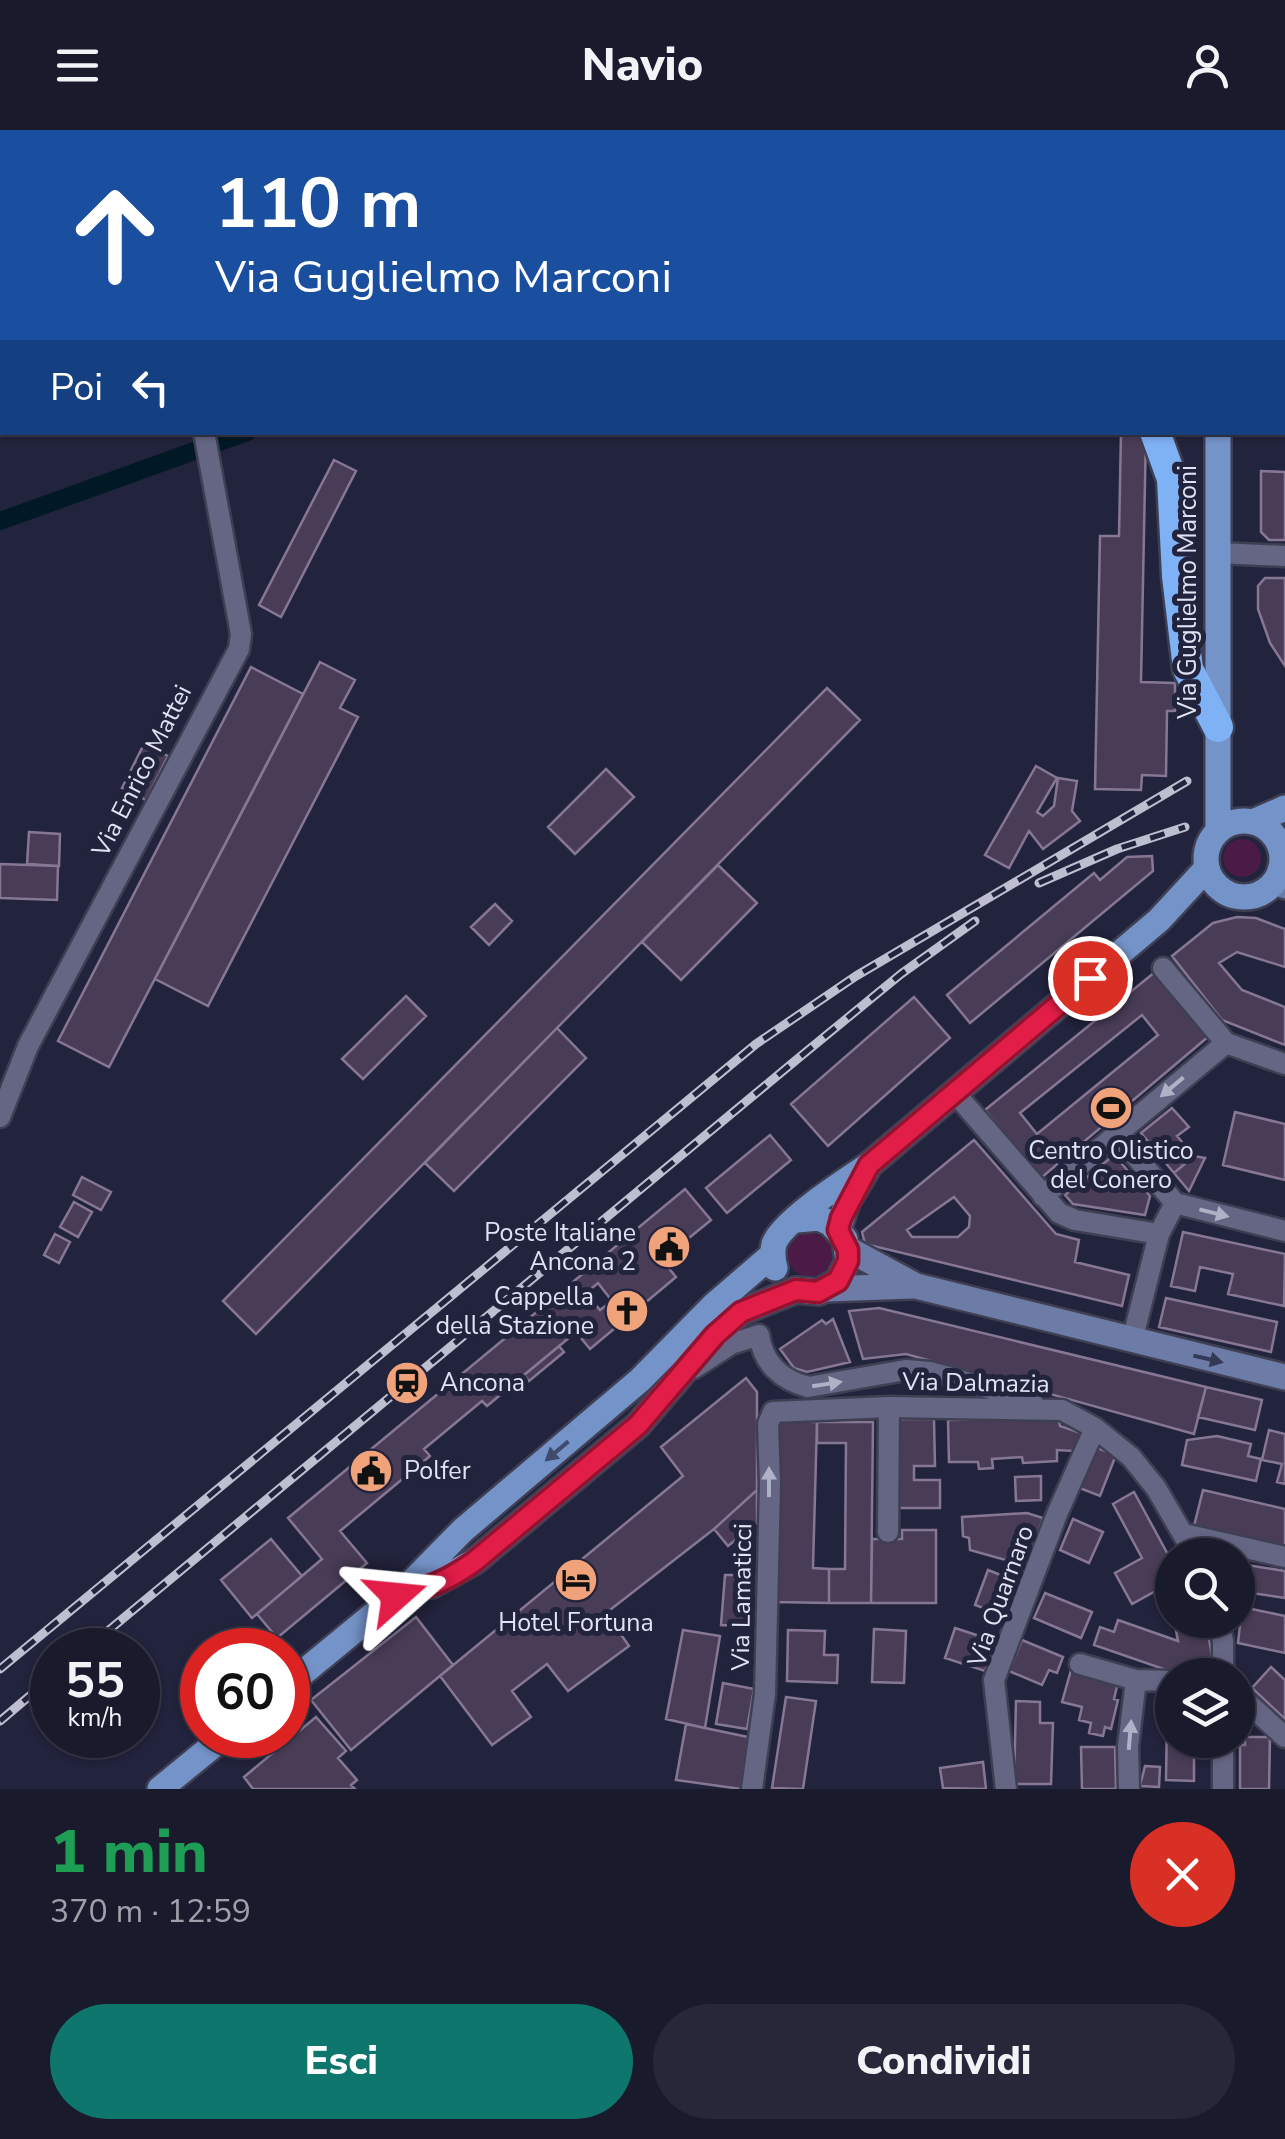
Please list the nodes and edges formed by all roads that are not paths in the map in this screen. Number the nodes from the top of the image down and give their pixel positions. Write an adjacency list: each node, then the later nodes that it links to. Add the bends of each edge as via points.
1 (205, 435): 18 (street, Via Enrico Mattei, via 239,649 28,1046)
2 (1156, 435): 6 (highway, via 1172,479 1188,669)
3 (1218, 435): 4 (main road, Via Guglielmo Marconi)
4 (1219, 552): 5 (street); 6 (main road, Via Guglielmo Marconi)
5 (1285, 556)
6 (1219, 739): 8 (main road, Via Guglielmo Marconi); 9 (main road, Via Guglielmo Marconi)
7 (1285, 808): 8 (main road)
8 (1251, 821): 9 (main road); 10 (main road, via 1274,835)
9 (1218, 831): 11 (main road, via 1208,847)
10 (1283, 863): 12 (main road, via 1257,894)
11 (1207, 868): 12 (main road); 13 (main road)
12 (1227, 893): 13 (main road)
13 (1159, 920): 17 (main road)
14 (1164, 968): 15 (street)
15 (1226, 1042): 16 (street); 19 (street, one-way to 19)
16 (1285, 1064)
17 (954, 1092): 20 (main road); 21 (street)
18 (0, 1117)
19 (1117, 1134): 21 (street); 22 (street)
20 (869, 1165): 23 (main road); 26 (main road, via 847,1202)
21 (1042, 1196): 25 (street, via 1075,1220)
22 (1175, 1203): 24 (street, one-way to 24); 25 (street)
23 (797, 1220): 26 (main road, via 819,1218); 27 (main road, via 779,1234)
24 (1285, 1231)
25 (1159, 1234): 31 (street)
26 (843, 1240): 28 (main road); 29 (main road, via 844,1272)
27 (772, 1255): 30 (main road, via 779,1276); 42 (main road, one-way to 42, via 631,1388 462,1530)
28 (916, 1286): 29 (main road); 31 (main road)
29 (826, 1289): 30 (main road)
30 (796, 1290): 33 (main road, via 741,1312)
31 (1132, 1340): 32 (main road, one-way to 32)
32 (1284, 1374)
33 (674, 1382): 36 (street, Via Dalmazia, one-way to 36, via 731,1344 759,1334 761,1353 795,1384 930,1372); 42 (main road, via 638,1425 463,1570)
34 (890, 1406): 35 (street, Via Dalmazia); 36 (street, Via Dalmazia); 38 (street, Via Dalmazia)
35 (778, 1410): 52 (street, Via Lamaticci, one-way to 35, via 765,1694 768,1424)
36 (1062, 1410): 37 (street, Via Dalmazia)
37 (1096, 1428): 39 (street, Via Dalmazia, via 1131,1457); 53 (street, Via Quarnaro, via 994,1680)
38 (888, 1532)
39 (1184, 1534): 40 (street, Via Dalmazia); 41 (street)
40 (1186, 1538)
41 (1285, 1557)
42 (407, 1587): 44 (main road)
43 (1080, 1664): 45 (street)
44 (310, 1667)
45 (1136, 1680): 46 (street); 54 (street, one-way to 45)
46 (1155, 1680)
47 (1255, 1709): 48 (street)
48 (1285, 1736)
49 (198, 1758): 51 (main road)
50 (1223, 1758): 55 (street)
51 (160, 1789)
52 (752, 1789)
53 (1006, 1789)
54 (1130, 1789)
55 (1223, 1789)

